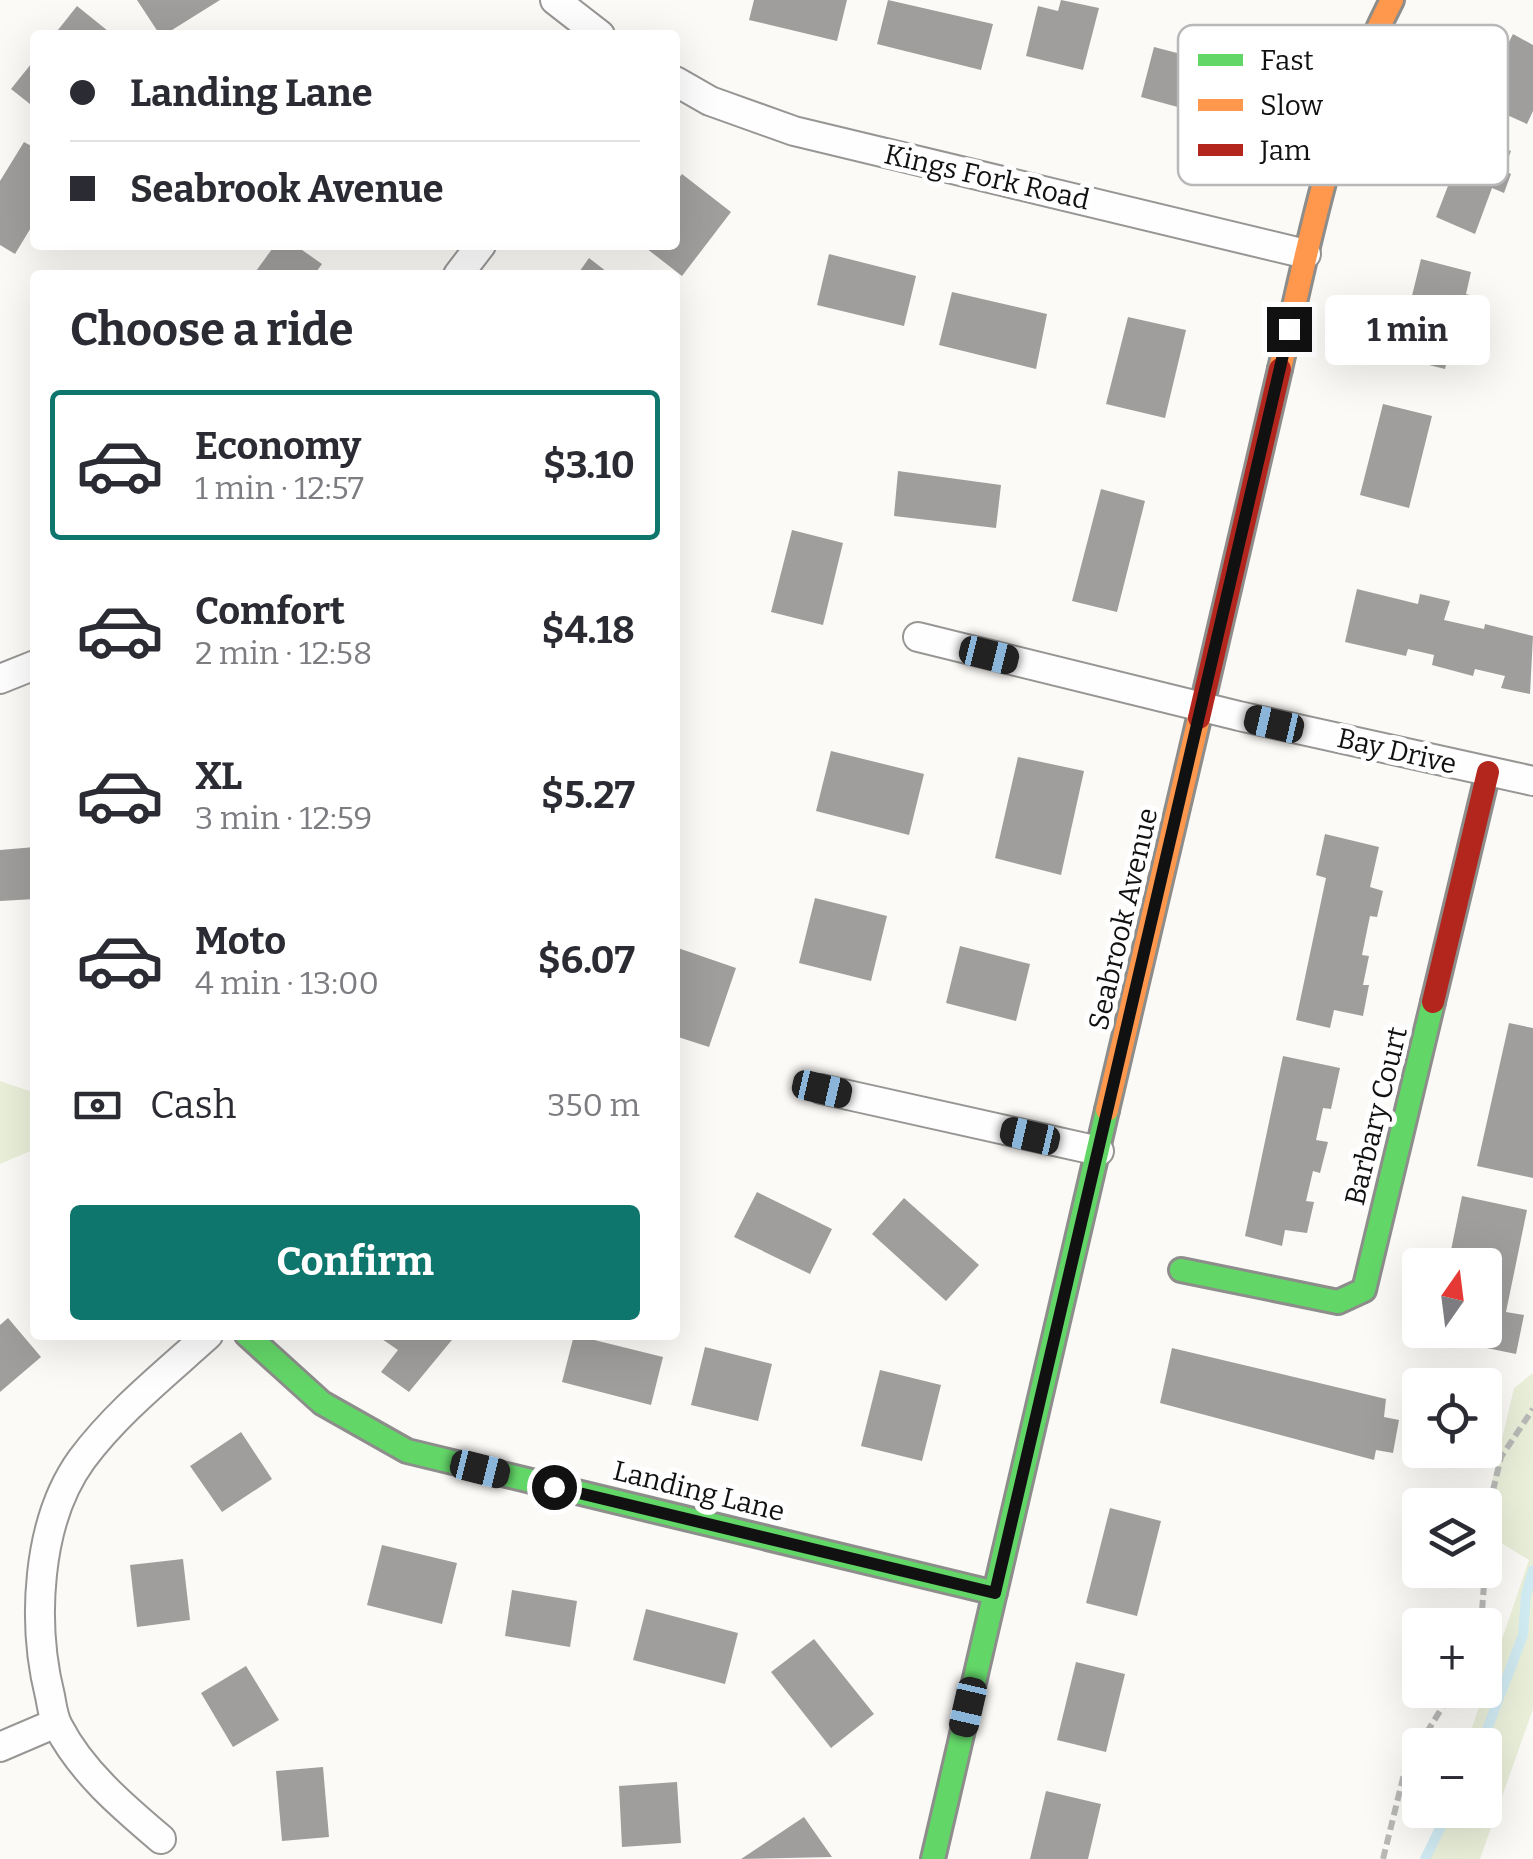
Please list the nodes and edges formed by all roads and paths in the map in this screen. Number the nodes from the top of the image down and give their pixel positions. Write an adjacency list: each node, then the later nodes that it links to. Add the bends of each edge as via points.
1 (555, 0): 4 (street)
2 (1392, 0): 3 (street, Seabrook Avenue)
3 (1379, 25)
4 (594, 30)
5 (680, 84): 8 (street, Kings Fork Road, via 794,131)
6 (1322, 185): 8 (street, Seabrook Avenue)
7 (477, 250): 9 (street)
8 (1306, 254): 13 (street, Seabrook Avenue)
9 (462, 270)
10 (918, 638): 13 (street, Bay Drive)
11 (30, 667): 12 (street)
12 (0, 680)
13 (1203, 708): 14 (street, Bay Drive); 17 (street, Seabrook Avenue)
14 (1488, 772): 15 (street, Bay Drive); 18 (street, Barbary Court, via 1364,1290 1338,1302)
15 (1533, 781)
16 (822, 1089): 17 (street)
17 (1099, 1151): 22 (street, Seabrook Avenue)
18 (1182, 1270)
19 (203, 1340): 25 (street, via 109,1428 63,1496 40,1594 41,1661)
20 (253, 1340): 22 (street, Landing Lane, via 322,1403 407,1451)
21 (1533, 1409): 23 (path, via 1501,1457 1490,1502)
22 (995, 1593): 28 (street, Seabrook Avenue)
23 (1482, 1608)
24 (1442, 1708): 29 (path, via 1406,1766)
25 (56, 1723): 26 (street); 27 (street, via 89,1771)
26 (0, 1747)
27 (160, 1839)
28 (933, 1859)
29 (1382, 1859)

